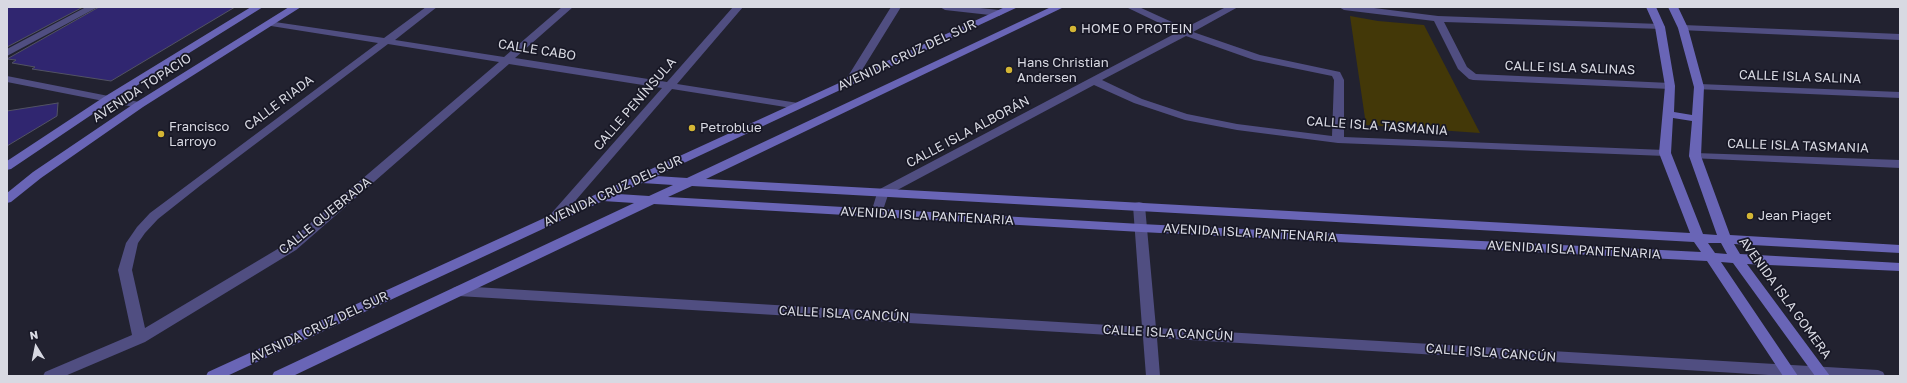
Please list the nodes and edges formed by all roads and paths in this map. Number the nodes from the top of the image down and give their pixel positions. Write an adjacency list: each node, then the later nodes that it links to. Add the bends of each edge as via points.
1 (93, 7): 24 (street)
2 (258, 7): 33 (street, AVENIDA TOPACIO)
3 (296, 7): 18 (street, AVENIDA TOPACIO)
4 (432, 7): 23 (street, CALLE RIADA)
5 (568, 7): 25 (street, CALLE QUEBRADA)
6 (738, 7): 29 (street, CALLE PENÍNSULA)
7 (896, 7): 27 (street)
8 (945, 7): 16 (street)
9 (1012, 7): 16 (street, AVENIDA CRUZ DEL SUR)
10 (1059, 7): 44 (street, AVENIDA CRUZ DEL SUR)
11 (1131, 7): 21 (street)
12 (1233, 7): 21 (street, CALLE ISLA ALBORÁN)
13 (1344, 7): 17 (street)
14 (1651, 7): 19 (street)
15 (1673, 7): 20 (street, AVENIDA ISLA GOMERA)
16 (999, 13): 27 (street, AVENIDA CRUZ DEL SUR)
17 (1438, 19): 19 (street); 30 (street, CALLE ISLA SALINAS, via 1463,69 1469,75 1478,78)
18 (271, 23): 23 (street, CALLE CABO); 34 (street, AVENIDA TOPACIO)
19 (1660, 27): 30 (street)
20 (1683, 28): 22 (street); 31 (street, AVENIDA ISLA GOMERA)
21 (1185, 32): 28 (street, CALLE ISLA ALBORÁN); 38 (street, via 1258,58 1336,74 1339,80)
22 (1900, 38)
23 (385, 41): 25 (street, CALLE CABO); 61 (street, CALLE RIADA, via 197,182 154,216 141,230 132,243 125,270)
24 (7, 53)
25 (508, 60): 29 (street, CALLE CABO); 61 (street, CALLE QUEBRADA, via 291,247)
26 (7, 79): 33 (street)
27 (850, 81): 35 (street, AVENIDA CRUZ DEL SUR)
28 (1095, 81): 38 (street, CALLE ISLA TASMANIA, via 1138,101 1186,117 1237,127); 45 (street, CALLE ISLA ALBORÁN)
29 (669, 86): 35 (street, CALLE CABO); 51 (street, CALLE PENÍNSULA)
30 (1670, 86): 36 (street)
31 (1699, 87): 32 (street, CALLE ISLA SALINA); 37 (street, AVENIDA ISLA GOMERA)
32 (1900, 95)
33 (108, 99): 34 (street); 42 (street, AVENIDA TOPACIO)
34 (139, 105): 47 (street, AVENIDA TOPACIO, via 36,175)
35 (798, 106): 43 (street, AVENIDA CRUZ DEL SUR)
36 (1668, 114): 37 (street); 39 (street)
37 (1697, 119): 40 (street, AVENIDA ISLA GOMERA)
38 (1338, 140): 39 (street, CALLE ISLA TASMANIA)
39 (1665, 153): 53 (street)
40 (1695, 156): 41 (street, CALLE ISLA TASMANIA); 54 (street, AVENIDA ISLA GOMERA)
41 (1900, 164)
42 (7, 166)
43 (637, 179): 44 (street, AVENIDA ISLA PANTENARIA); 46 (street, AVENIDA CRUZ DEL SUR)
44 (688, 183): 45 (street, AVENIDA ISLA PANTENARIA); 48 (street, AVENIDA CRUZ DEL SUR)
45 (882, 193): 49 (street, AVENIDA ISLA PANTENARIA); 50 (street)
46 (601, 196): 48 (street, AVENIDA ISLA PANTENARIA); 51 (street, AVENIDA CRUZ DEL SUR)
47 (7, 199)
48 (653, 200): 50 (street, AVENIDA ISLA PANTENARIA); 59 (street, AVENIDA CRUZ DEL SUR)
49 (1138, 206): 52 (street); 53 (street, AVENIDA ISLA PANTENARIA)
50 (876, 213): 52 (street, AVENIDA ISLA PANTENARIA)
51 (553, 218): 65 (street, AVENIDA CRUZ DEL SUR)
52 (1141, 228): 56 (street, AVENIDA ISLA PANTENARIA); 60 (street)
53 (1698, 238): 54 (street, AVENIDA ISLA PANTENARIA); 56 (street)
54 (1725, 240): 55 (street, AVENIDA ISLA PANTENARIA); 57 (street, AVENIDA ISLA GOMERA)
55 (1900, 249)
56 (1710, 256): 57 (street, AVENIDA ISLA PANTENARIA); 62 (street)
57 (1736, 258): 58 (street, AVENIDA ISLA PANTENARIA); 63 (street, AVENIDA ISLA GOMERA)
58 (1900, 267)
59 (458, 291): 60 (street, CALLE ISLA CANCÚN); 66 (street, AVENIDA CRUZ DEL SUR)
60 (1149, 332): 62 (street, CALLE ISLA CANCÚN); 67 (street)
61 (140, 338): 64 (street, CALLE QUEBRADA)
62 (1789, 373): 63 (street, CALLE ISLA CANCÚN)
63 (1821, 374): 68 (street, CALLE ISLA CANCÚN)
64 (50, 376)
65 (213, 376)
66 (279, 376)
67 (1153, 376)
68 (1878, 376)

